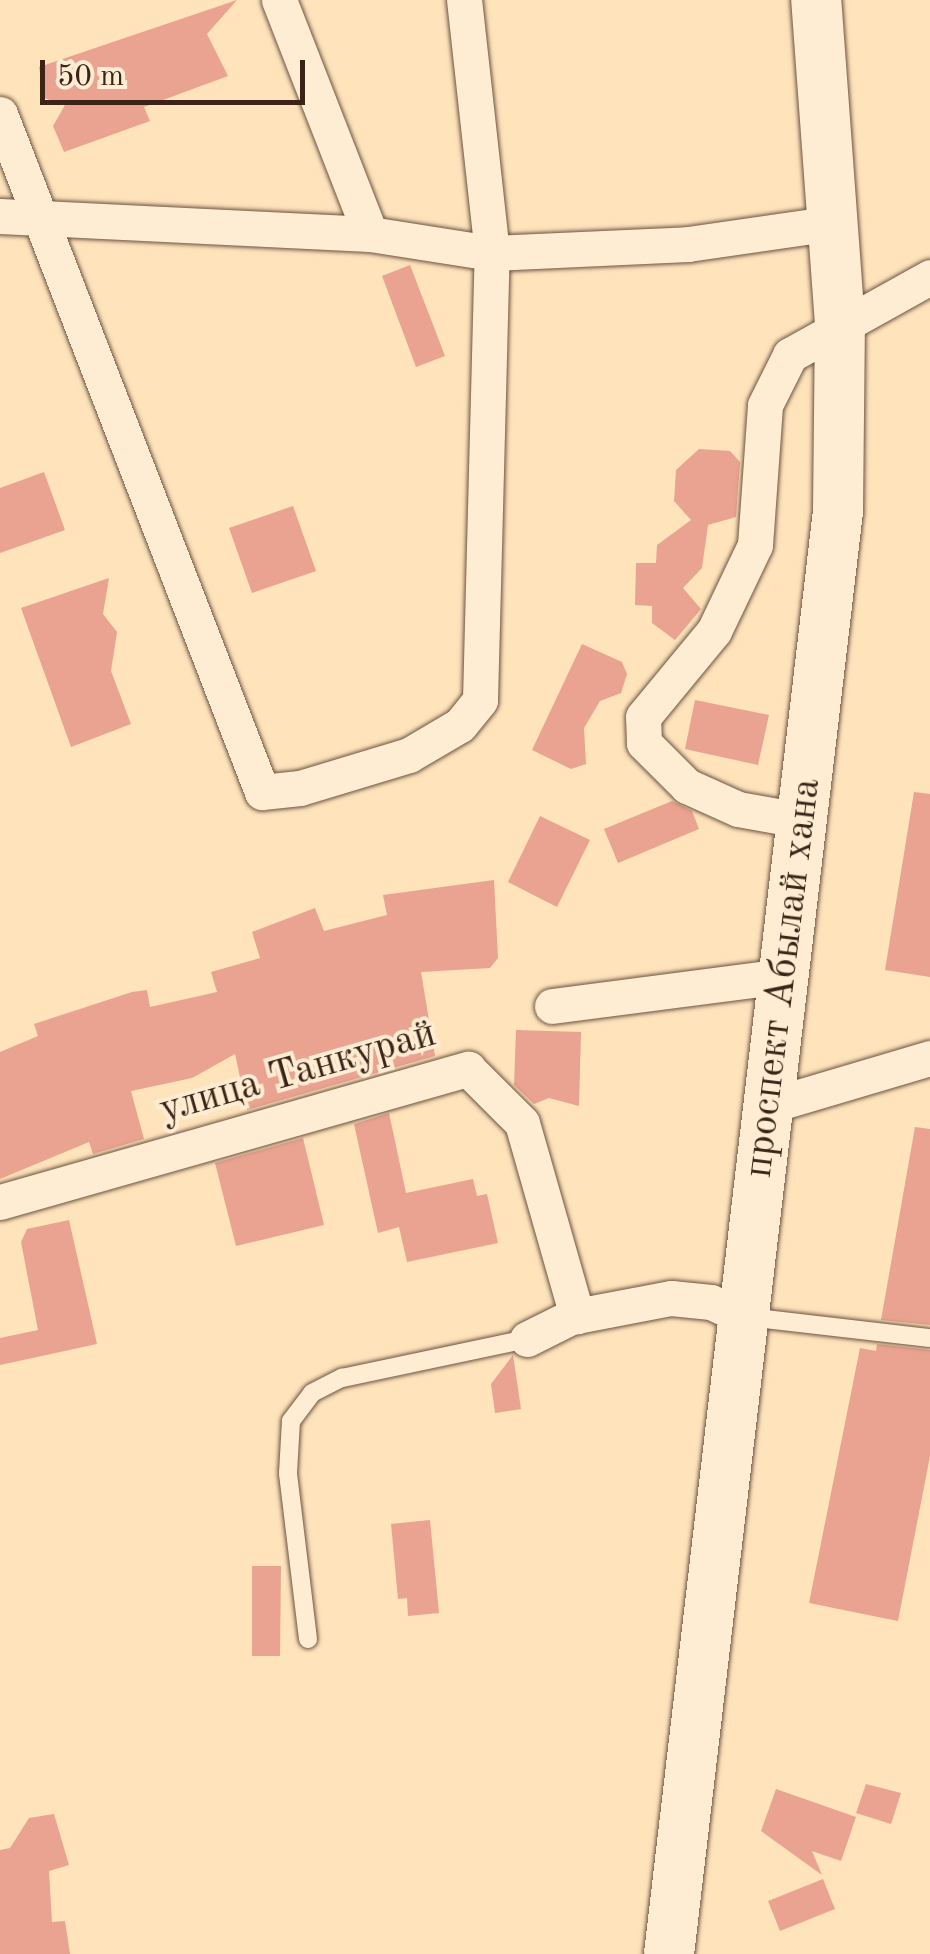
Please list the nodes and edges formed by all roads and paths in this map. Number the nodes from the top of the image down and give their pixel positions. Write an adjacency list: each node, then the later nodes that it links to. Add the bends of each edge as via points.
1 (279, 0): 8 (street)
2 (464, 0): 9 (street)
3 (816, 0): 7 (main road, проспект Абылай хана)
4 (0, 114): 6 (street)
5 (0, 216): 6 (street)
6 (36, 217): 8 (street); 9 (street, via 262,792 410,755 460,725 480,700)
7 (832, 223): 9 (street, via 688,244); 11 (main road, проспект Абылай хана)
8 (370, 234): 9 (street)
9 (492, 253)
10 (930, 277): 11 (street)
11 (840, 324): 12 (main road, проспект Абылай хана, via 838,511); 12 (street, via 790,355 765,406 755,545 714,631 643,717 644,743 687,786 738,809)
12 (805, 820): 13 (main road, проспект Абылай хана)
13 (782, 976): 14 (street); 16 (main road, проспект Абылай хана)
14 (552, 1006)
15 (930, 1058): 16 (street)
16 (768, 1106): 19 (main road, проспект Абылай хана)
17 (0, 1202): 18 (street, улица Танкурай, via 468,1069 522,1122)
18 (577, 1316): 19 (street, via 671,1298 711,1302); 21 (street)
19 (743, 1317): 20 (lane); 23 (main road, проспект Абылай хана)
20 (930, 1338)
21 (527, 1339): 22 (lane, via 342,1378 312,1393 291,1421 288,1473)
22 (308, 1639)
23 (669, 1954)

